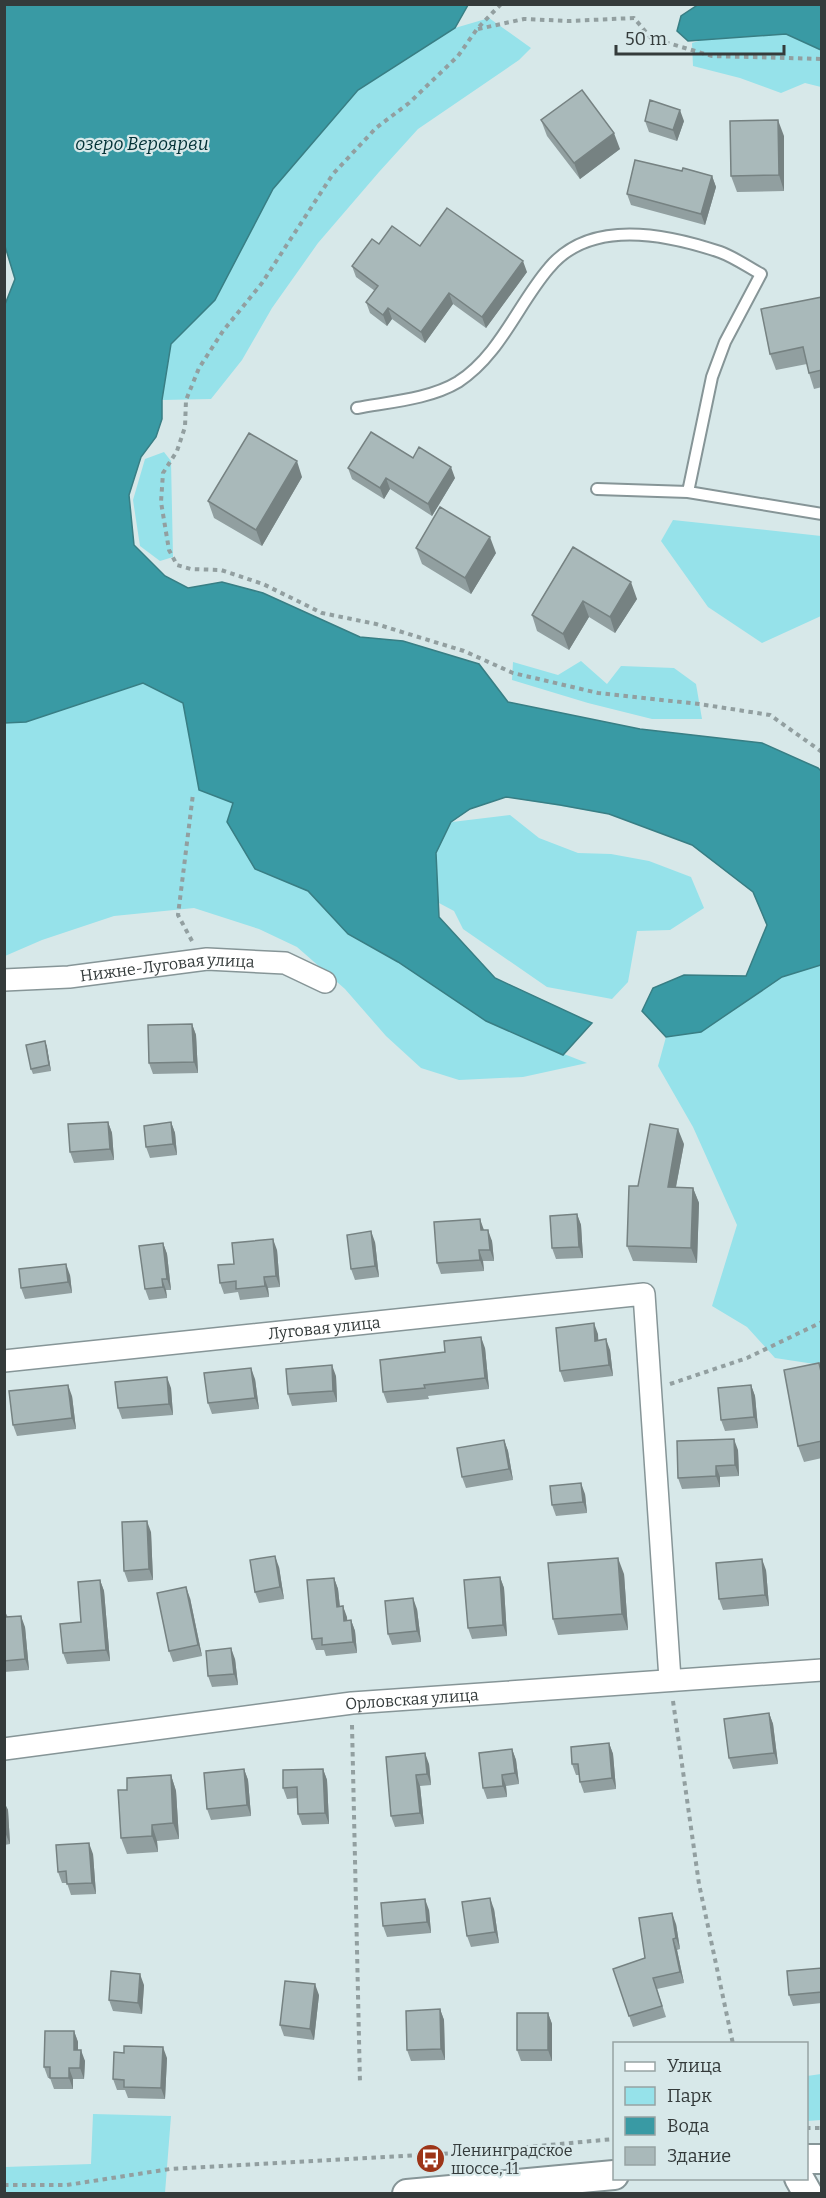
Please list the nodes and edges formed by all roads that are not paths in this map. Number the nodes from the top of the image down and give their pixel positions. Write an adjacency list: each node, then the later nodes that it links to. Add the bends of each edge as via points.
1 (357, 408): 3 (lane, via 430,393 457,382 479,365 500,339 549,266 574,247 601,237 625,235 670,239 722,253 761,274 725,342 712,377)
2 (597, 489): 3 (lane)
3 (688, 492): 4 (lane)
4 (822, 514)
5 (4, 980): 6 (street, Нижне-Луговая улица, via 207,959 285,963)
6 (325, 982)
7 (4, 1362): 9 (street, Луговая улица, via 644,1294)
8 (822, 1670): 9 (street, Орловская улица)
9 (670, 1679): 10 (street, Орловская улица, via 352,1703)
10 (4, 1749)
11 (613, 2175): 13 (main road)
12 (800, 2180): 14 (main road)
13 (407, 2193)
14 (808, 2193)

